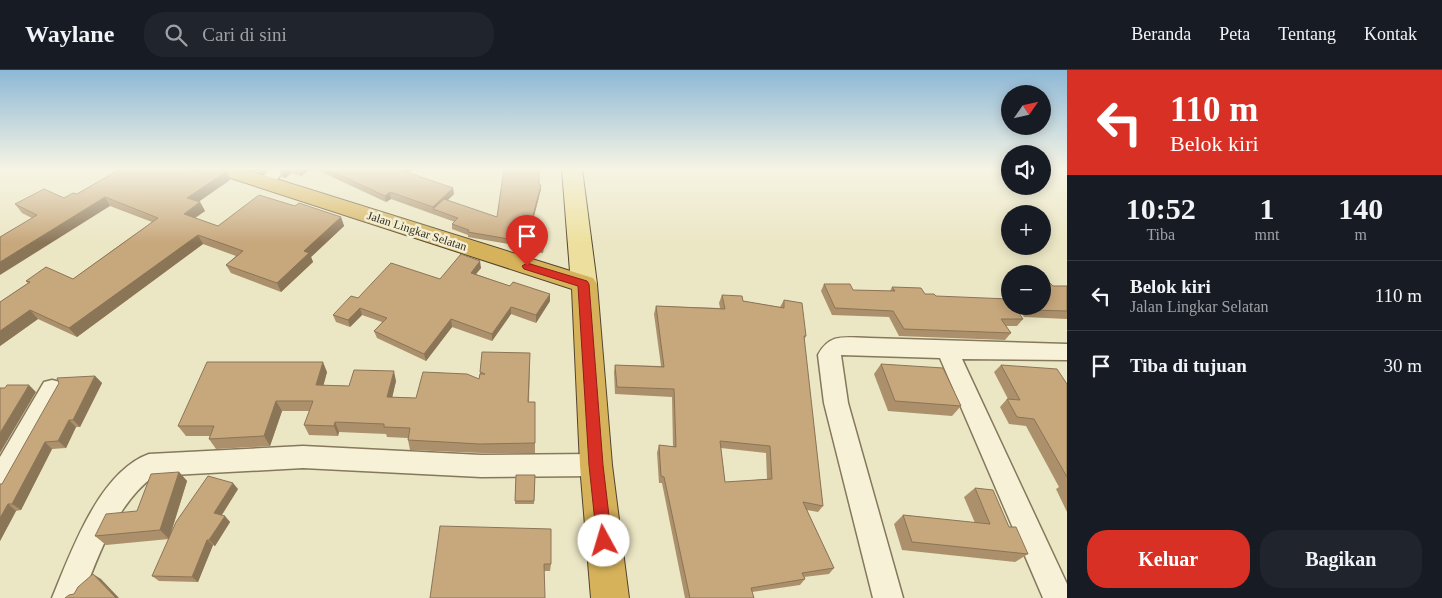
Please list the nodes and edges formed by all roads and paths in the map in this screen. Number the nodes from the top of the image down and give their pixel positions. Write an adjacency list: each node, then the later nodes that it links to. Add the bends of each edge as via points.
1 (323, 194): 3 (highway, Jalan Lingkar Selatan)
2 (575, 194): 3 (main road)
3 (584, 284): 7 (highway)
4 (947, 350): 5 (street); 13 (street, via 835,347 829,355 836,403); 14 (street)
5 (1067, 352)
6 (52, 389): 8 (street)
7 (596, 465): 9 (street, via 481,466 303,457 149,465 134,474 124,486 87,548); 10 (highway)
8 (0, 481)
9 (67, 598)
10 (610, 598)
11 (876, 598): 12 (street)
12 (882, 598)
13 (888, 598)
14 (1058, 598)

